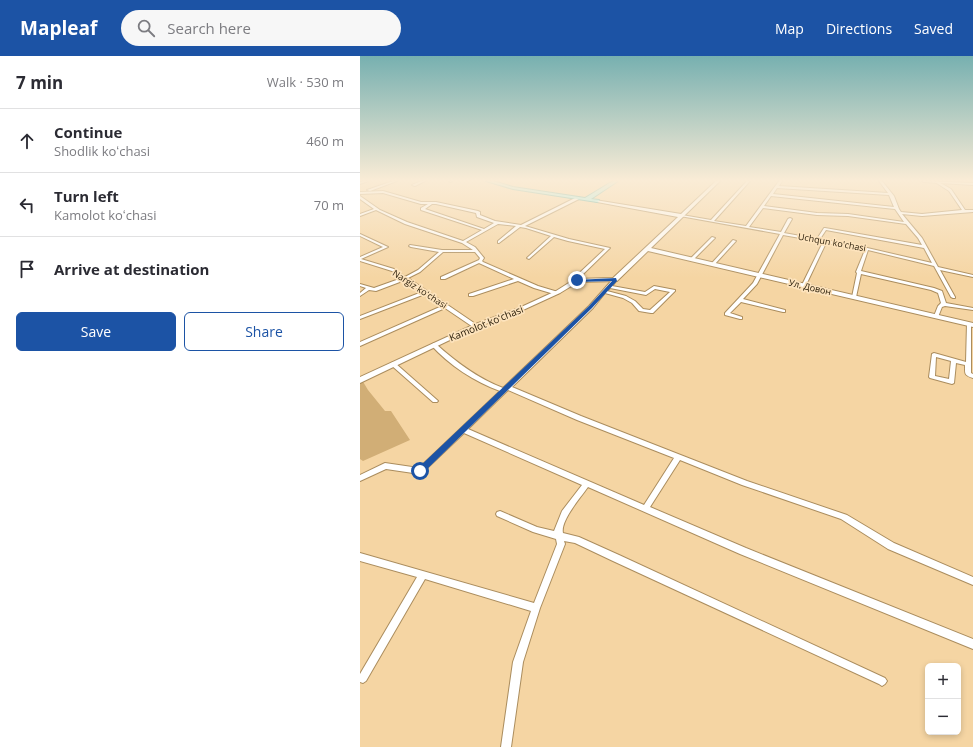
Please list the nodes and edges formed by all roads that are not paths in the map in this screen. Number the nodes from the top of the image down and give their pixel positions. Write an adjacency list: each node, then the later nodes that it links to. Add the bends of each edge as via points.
1 (385, 213): 27 (street)
2 (435, 213): 19 (street)
3 (478, 213): 15 (street, via 478,216)
4 (549, 213): 17 (street)
5 (667, 213): 12 (main road)
6 (685, 213): 12 (main road)
7 (719, 213): 14 (street)
8 (757, 213): 18 (street)
9 (811, 213): 16 (street)
10 (937, 213): 11 (street)
11 (900, 214): 16 (street)
12 (682, 216): 14 (street, Uchqun ko'chasi); 31 (main road)
13 (790, 219): 20 (street)
14 (712, 221): 18 (street, Uchqun ko'chasi)
15 (498, 223): 17 (street); 19 (street)
16 (907, 223): 30 (street)
17 (520, 226): 22 (street); 28 (street)
18 (747, 227): 20 (street, Uchqun ko'chasi)
19 (485, 230): 27 (street)
20 (783, 234): 24 (street, Uchqun ko'chasi); 42 (street)
21 (360, 235): 36 (street, via 386,247)
22 (554, 235): 35 (street); 47 (street, via 608,248)
23 (713, 238): 37 (street)
24 (818, 240): 26 (street, Uchqun ko'chasi); 30 (street, via 825,229)
25 (734, 241): 39 (street)
26 (825, 241): 32 (street, Uchqun ko'chasi); 50 (street)
27 (463, 242): 34 (street)
28 (499, 242)
29 (411, 246): 33 (street)
30 (925, 247): 40 (street)
31 (647, 249): 37 (main road, Ул. Довон); 48 (main road)
32 (867, 249): 40 (street, Uchqun ko'chasi); 41 (street)
33 (442, 251): 34 (street); 44 (street, via 419,271)
34 (475, 251): 38 (street, via 482,258)
35 (529, 258)
36 (360, 259): 44 (street, Nargiz koʻchasi, via 380,268 393,270)
37 (692, 259): 39 (main road, Ул. Довон)
38 (480, 261): 45 (street); 46 (street)
39 (713, 264): 42 (main road, Ул. Довон)
40 (935, 267): 43 (street, Uchqun ko'chasi); 58 (street)
41 (858, 272): 57 (street); 60 (street, via 940,292)
42 (760, 275): 50 (main road, Ул. Довон); 59 (street)
43 (973, 276)
44 (406, 278): 51 (street, via 374,290); 53 (street, Nargiz koʻchasi)
45 (443, 278)
46 (518, 279): 54 (street); 56 (street)
47 (577, 280): 48 (main road); 54 (main road, Kamolot koʻchasi)
48 (616, 280): 52 (street)
49 (360, 285): 51 (street)
50 (804, 285): 57 (main road, Ул. Довон)
51 (369, 288): 55 (street)
52 (607, 289): 52 (street, via 628,297 637,303 641,310 651,312 673,291 654,287 646,294); 76 (street)
53 (425, 292): 61 (street, Nargiz koʻchasi); 65 (street)
54 (556, 293): 68 (main road, Kamolot koʻchasi, via 521,310)
55 (360, 295)
56 (471, 295)
57 (854, 297): 64 (main road, Ул. Довон)
58 (953, 297)
59 (740, 300): 63 (street); 66 (street, via 727,314)
60 (944, 304): 62 (street); 64 (street, via 940,306)
61 (446, 306): 68 (street, Nargiz koʻchasi); 69 (street)
62 (973, 309)
63 (783, 311)
64 (936, 316): 67 (main road, Ул. Довон)
65 (360, 318)
66 (740, 318)
67 (971, 324): 73 (street)
68 (475, 326): 70 (main road, Kamolot koʻchasi)
69 (360, 344)
70 (434, 345): 72 (main road, Kamolot koʻchasi); 76 (street, via 454,363 479,379)
71 (954, 360): 71 (street, via 934,355 932,377 952,382); 73 (street)
72 (392, 364): 75 (main road, Kamolot koʻchasi); 77 (street)
73 (968, 364): 74 (street, via 968,374)
74 (973, 376)
75 (360, 380)
76 (505, 389): 78 (street); 79 (street)
77 (435, 401)
78 (463, 430): 80 (street, via 420,471 386,466); 81 (street)
79 (678, 457): 82 (street); 87 (street, via 844,517 891,546)
80 (360, 478)
81 (587, 484): 82 (street); 84 (street, via 565,513 558,530)
82 (645, 508): 89 (street, via 750,554)
83 (500, 514): 84 (street, via 536,530)
84 (560, 536): 88 (street, via 561,544); 91 (street, via 576,540 616,558)
85 (360, 557): 86 (street)
86 (423, 575): 88 (street); 90 (street)
87 (973, 581)
88 (536, 608): 92 (street, via 518,662)
89 (973, 644)
90 (362, 678)
91 (882, 681)
92 (506, 747)

